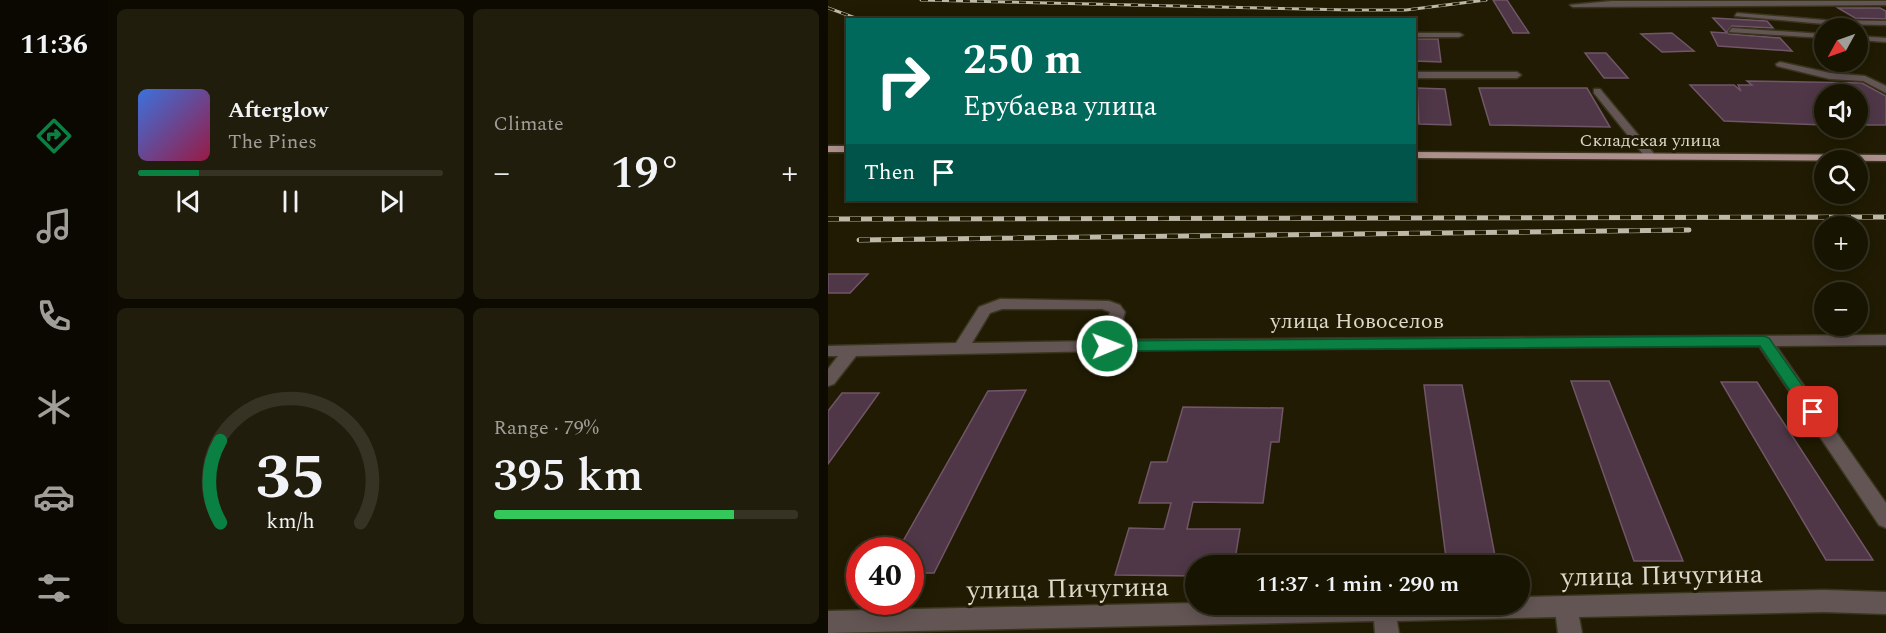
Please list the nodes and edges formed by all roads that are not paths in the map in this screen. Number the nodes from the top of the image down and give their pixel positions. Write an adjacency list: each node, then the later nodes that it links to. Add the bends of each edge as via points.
1 (1886, 3): 2 (street)
2 (1573, 5)
3 (1737, 15): 4 (street)
4 (1886, 23)
5 (1732, 30): 8 (street)
6 (1416, 35): 7 (street)
7 (1459, 35)
8 (1814, 35)
9 (1868, 39): 10 (street)
10 (1886, 40)
11 (1780, 64): 15 (street, via 1830,76 1865,79)
12 (1416, 75): 13 (street)
13 (1517, 75)
14 (1597, 90): 19 (street)
15 (1886, 90)
16 (828, 149): 17 (main road)
17 (846, 149)
18 (1416, 155): 19 (main road, Складская улица)
19 (1652, 157): 20 (main road, Складская улица)
20 (1886, 158)
21 (1886, 340): 22 (street, улица Новоселов)
22 (1764, 341): 23 (street, улица Новоселов); 28 (street)
23 (1107, 346): 24 (street, улица Новоселов); 24 (street, via 1118,312 1115,308 1104,304 1000,304 984,310)
24 (961, 349): 26 (street, улица Новоселов)
25 (828, 351): 26 (street, улица Новоселов)
26 (851, 351): 27 (street)
27 (828, 380)
28 (1886, 519)
29 (1886, 603): 30 (street, улица Пичугина)
30 (1566, 607): 32 (street, улица Пичугина); 34 (street)
31 (828, 622): 33 (street, улица Пичугина)
32 (1386, 622): 33 (street, улица Пичугина)
33 (917, 627)
34 (1570, 633)

